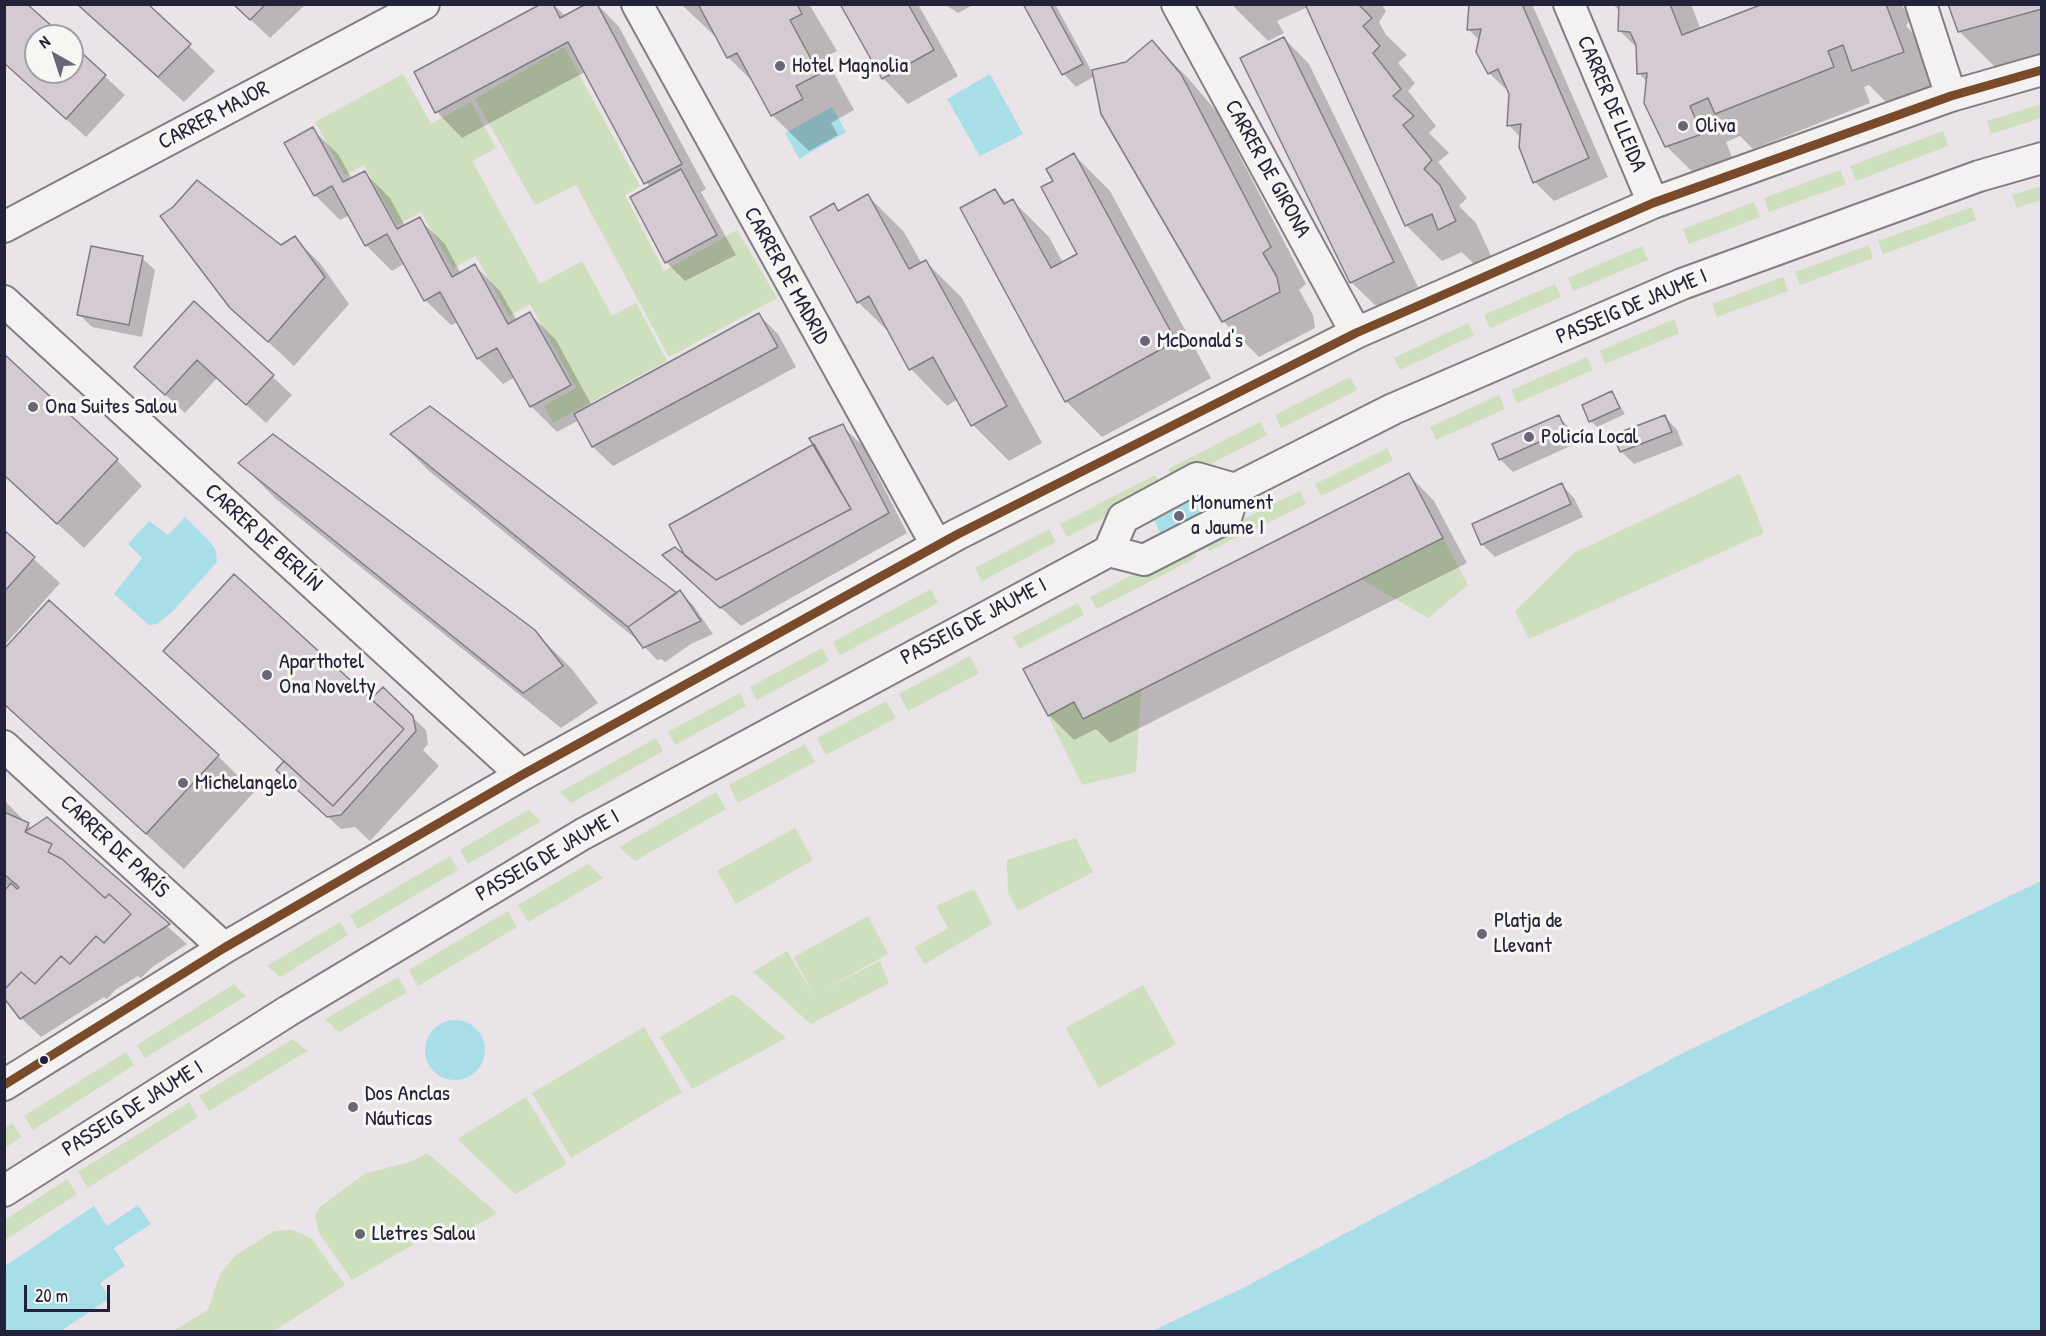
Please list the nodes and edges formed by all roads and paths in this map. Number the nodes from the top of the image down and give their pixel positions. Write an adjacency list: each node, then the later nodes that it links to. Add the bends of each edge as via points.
1 (424, 4): 6 (street, CARRER MAJOR)
2 (637, 4): 15 (street, CARRER DE MADRID)
3 (1177, 4): 13 (street, CARRER DE GIRONA)
4 (1569, 4): 10 (street, CARRER DE LLEIDA)
5 (1921, 4): 8 (street)
6 (377, 15): 11 (street, CARRER MAJOR)
7 (2042, 70): 8 (street)
8 (1951, 96): 10 (street)
9 (2042, 158): 14 (street, PASSEIG DE JAUME I, via 1979,176 1682,284 1393,409)
10 (1653, 203): 13 (street)
11 (4, 227)
12 (4, 301): 18 (street, CARRER DE BERLÍN)
13 (1356, 333): 15 (street)
14 (1235, 489): 16 (street, via 1226,518 1144,560); 16 (street, via 1197,478 1123,518)
15 (937, 546): 18 (street)
16 (1109, 551): 21 (street, PASSEIG DE JAUME I, via 583,834 288,1011)
17 (4, 746): 19 (street, CARRER DE PARÍS)
18 (522, 775): 19 (street)
19 (224, 948): 20 (street)
20 (4, 1085)
21 (4, 1191)

